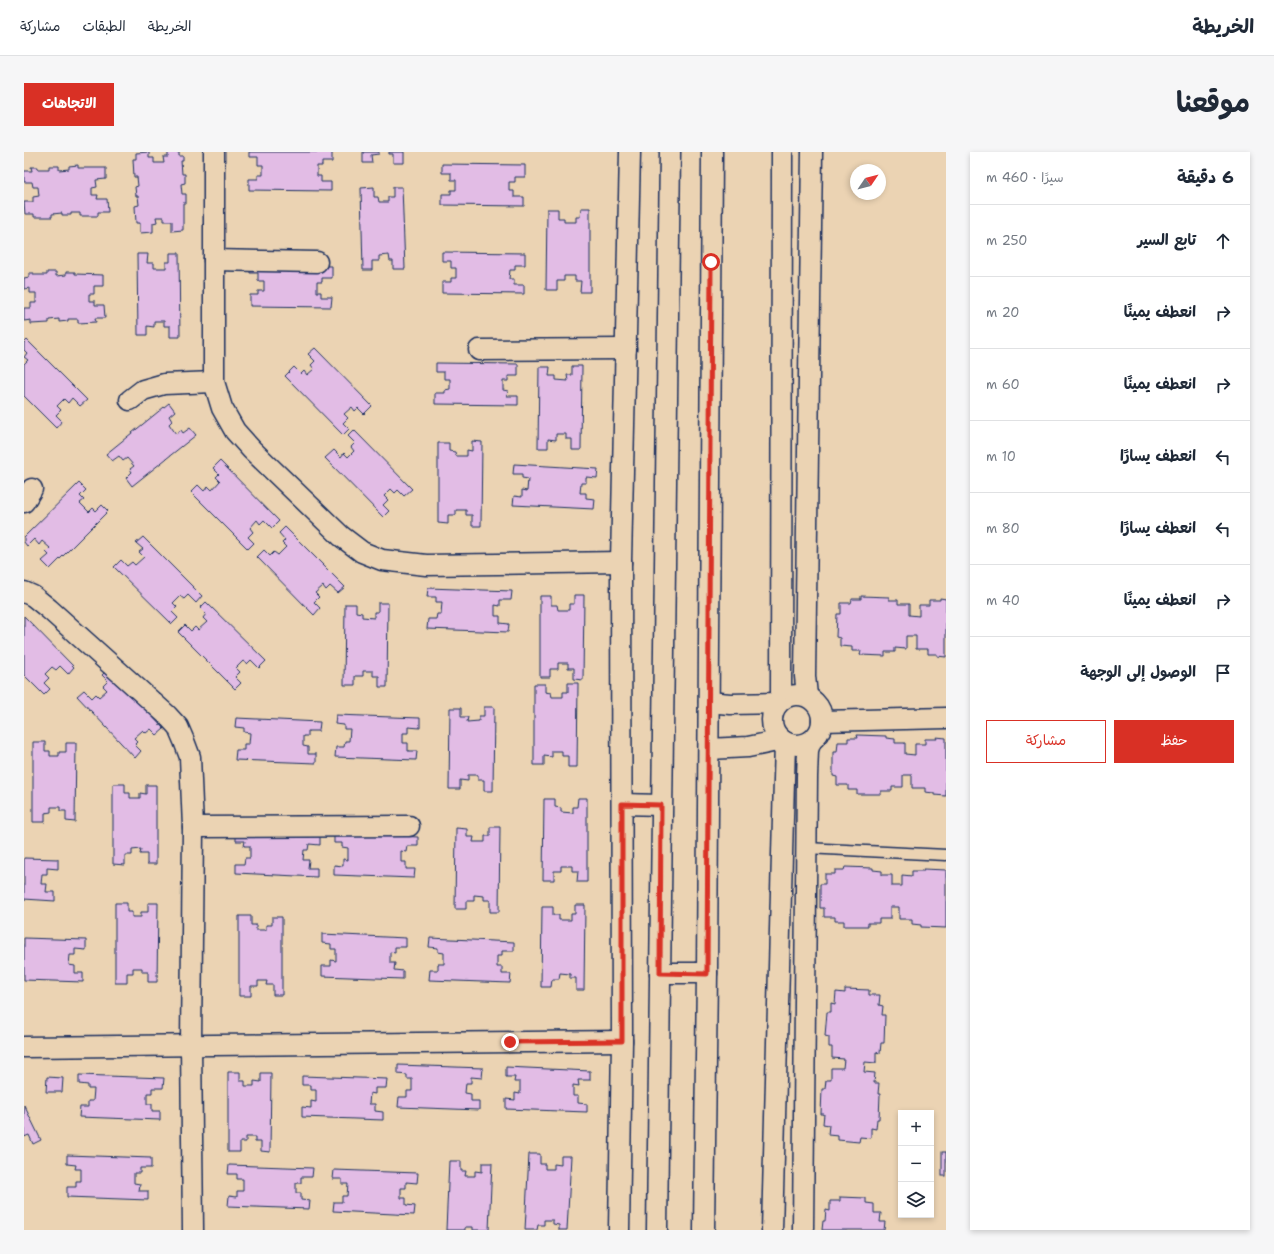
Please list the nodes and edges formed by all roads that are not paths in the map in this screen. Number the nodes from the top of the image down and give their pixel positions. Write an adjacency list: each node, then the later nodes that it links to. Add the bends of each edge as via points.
1 (214, 152): 7 (street)
2 (630, 152): 9 (street)
3 (670, 152): 24 (street)
4 (712, 152): 17 (street)
5 (782, 152): 16 (street)
6 (812, 152): 15 (street, via 804,676)
7 (214, 260): 8 (street); 11 (street)
8 (317, 262)
9 (626, 349): 10 (street); 13 (street)
10 (479, 350)
11 (214, 382): 12 (street, via 159,385 143,390); 13 (street, via 222,408 235,431 341,536 362,552 382,560 426,565)
12 (130, 400)
13 (621, 562): 23 (street)
14 (24, 592): 26 (street, via 49,609 167,715 178,728 190,757)
15 (807, 696): 16 (street, via 794,694); 19 (street, via 818,706)
16 (779, 701): 17 (street); 20 (street, via 774,709 772,723 777,736)
17 (709, 702): 22 (street)
18 (946, 718): 19 (street)
19 (822, 721): 21 (street, via 817,735)
20 (784, 741): 21 (street, via 798,745); 22 (street, via 748,747); 38 (street)
21 (811, 741): 27 (street, via 807,761)
22 (709, 749): 30 (street)
23 (622, 804): 24 (street); 31 (street)
24 (661, 805): 29 (street)
25 (409, 826): 26 (street)
26 (193, 827): 32 (street)
27 (806, 848): 28 (lane); 39 (street)
28 (946, 855)
29 (660, 973): 30 (street); 36 (street)
30 (707, 974): 37 (street)
31 (622, 1041): 32 (street); 35 (street)
32 (191, 1044): 33 (street); 34 (street)
33 (24, 1046)
34 (193, 1230)
35 (619, 1230)
36 (657, 1230)
37 (704, 1230)
38 (772, 1230)
39 (803, 1230)

